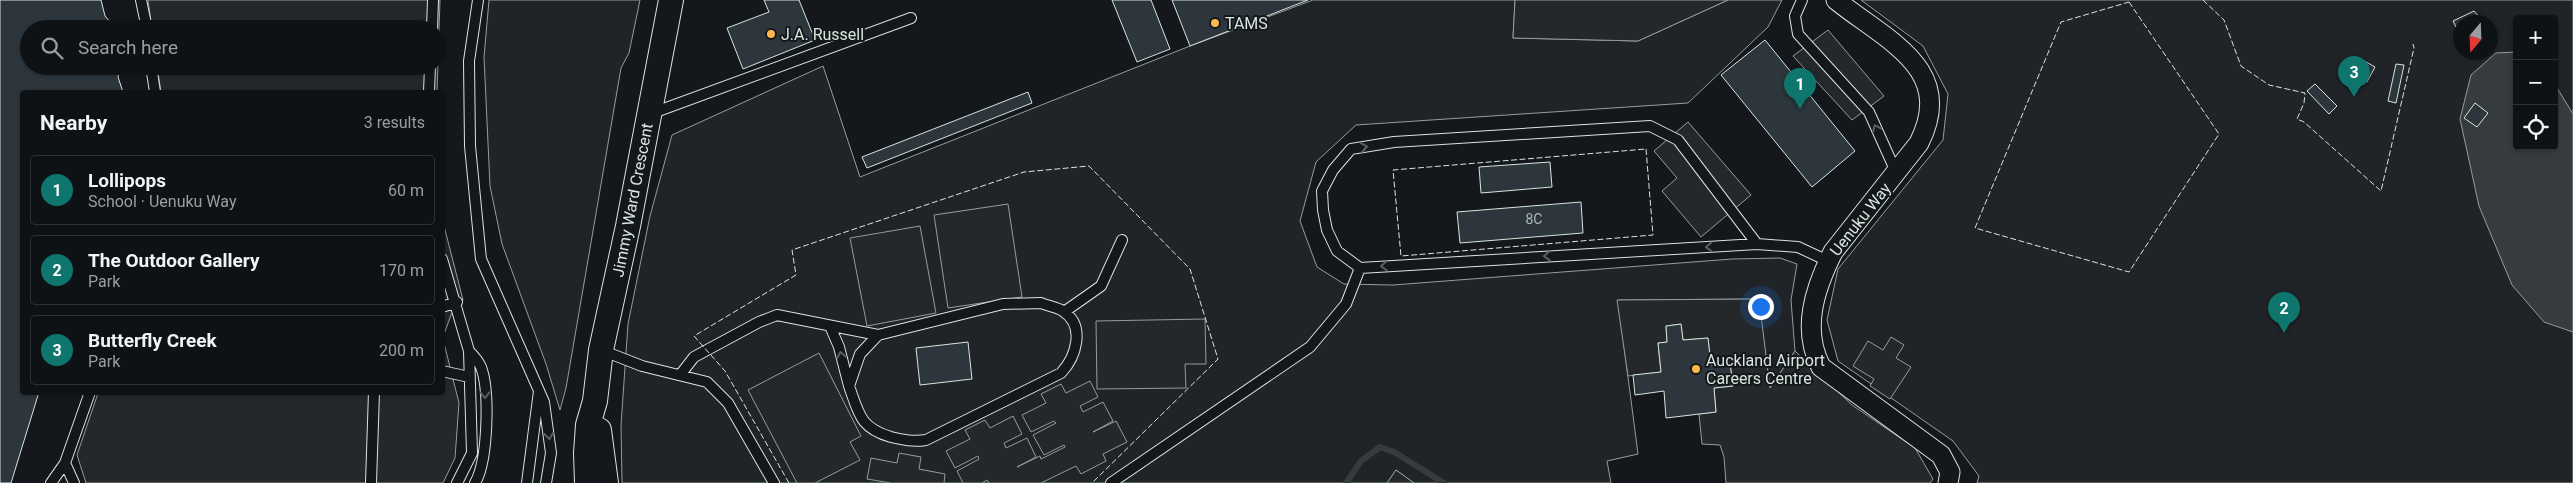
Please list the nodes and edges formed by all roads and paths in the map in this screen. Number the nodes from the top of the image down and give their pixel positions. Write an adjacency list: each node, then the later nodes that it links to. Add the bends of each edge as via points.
1 (141, 0): 8 (lane)
2 (433, 0): 9 (lane)
3 (478, 0): 32 (lane, via 469,68 470,146 480,259)
4 (671, 0): 14 (street, Jimmy Ward Crescent)
5 (1802, 0): 15 (lane, one-way to 5, via 1869,112 1798,34 1795,16)
6 (1836, 0): 15 (street, Uenuku Way, via 1917,66 1929,90 1930,118 1919,143)
7 (911, 18): 14 (lane)
8 (144, 20)
9 (432, 20)
10 (152, 75): 12 (lane)
11 (430, 75): 13 (lane)
12 (155, 90)
13 (429, 90)
14 (648, 115): 26 (street, Jimmy Ward Crescent)
15 (1896, 172): 18 (street, Uenuku Way)
16 (1122, 240): 23 (lane, via 1101,286)
17 (1758, 244): 18 (lane, via 1798,247); 20 (lane, one-way to 20); 20 (lane, one-way to 17, via 1337,251 1327,230 1323,210 1322,191 1333,170 1351,149 1394,142 1631,127 1650,126 1678,140)
18 (1828, 261): 48 (street, Uenuku Way, via 1814,299 1810,322 1815,355 1821,367 1941,455 1950,472)
19 (445, 268): 21 (lane)
20 (1360, 268): 47 (lane, via 1346,304 1310,347)
21 (457, 302): 22 (lane); 27 (lane)
22 (445, 306)
23 (1064, 312): 25 (lane, via 1041,303 1003,304); 31 (lane, via 1074,324 1078,340 1068,365 1061,373 926,440 909,442 874,432 865,424)
24 (830, 326): 25 (lane); 29 (lane, via 776,315 694,357); 31 (lane, one-way to 24)
25 (878, 335): 31 (lane, via 860,354)
26 (601, 350): 29 (lane, via 620,360); 35 (street, Jimmy Ward Crescent)
27 (469, 351): 30 (lane); 41 (lane, one-way to 41, via 481,368 486,390 484,462)
28 (445, 372): 30 (lane)
29 (680, 375): 46 (lane, via 707,382 728,403)
30 (469, 377): 40 (lane, via 472,454)
31 (849, 386)
32 (539, 391): 42 (lane); 43 (lane, one-way to 43, via 544,402 551,453)
33 (89, 395): 36 (lane)
34 (374, 395): 39 (lane)
35 (596, 401): 44 (street, Jimmy Ward Crescent, via 586,443); 45 (street, Jimmy Ward Crescent)
36 (65, 463): 37 (lane); 38 (lane)
37 (51, 483)
38 (74, 483)
39 (371, 483)
40 (457, 483)
41 (475, 483)
42 (527, 483)
43 (546, 483)
44 (587, 483)
45 (606, 483)
46 (774, 483)
47 (1111, 483)
48 (1948, 483)

